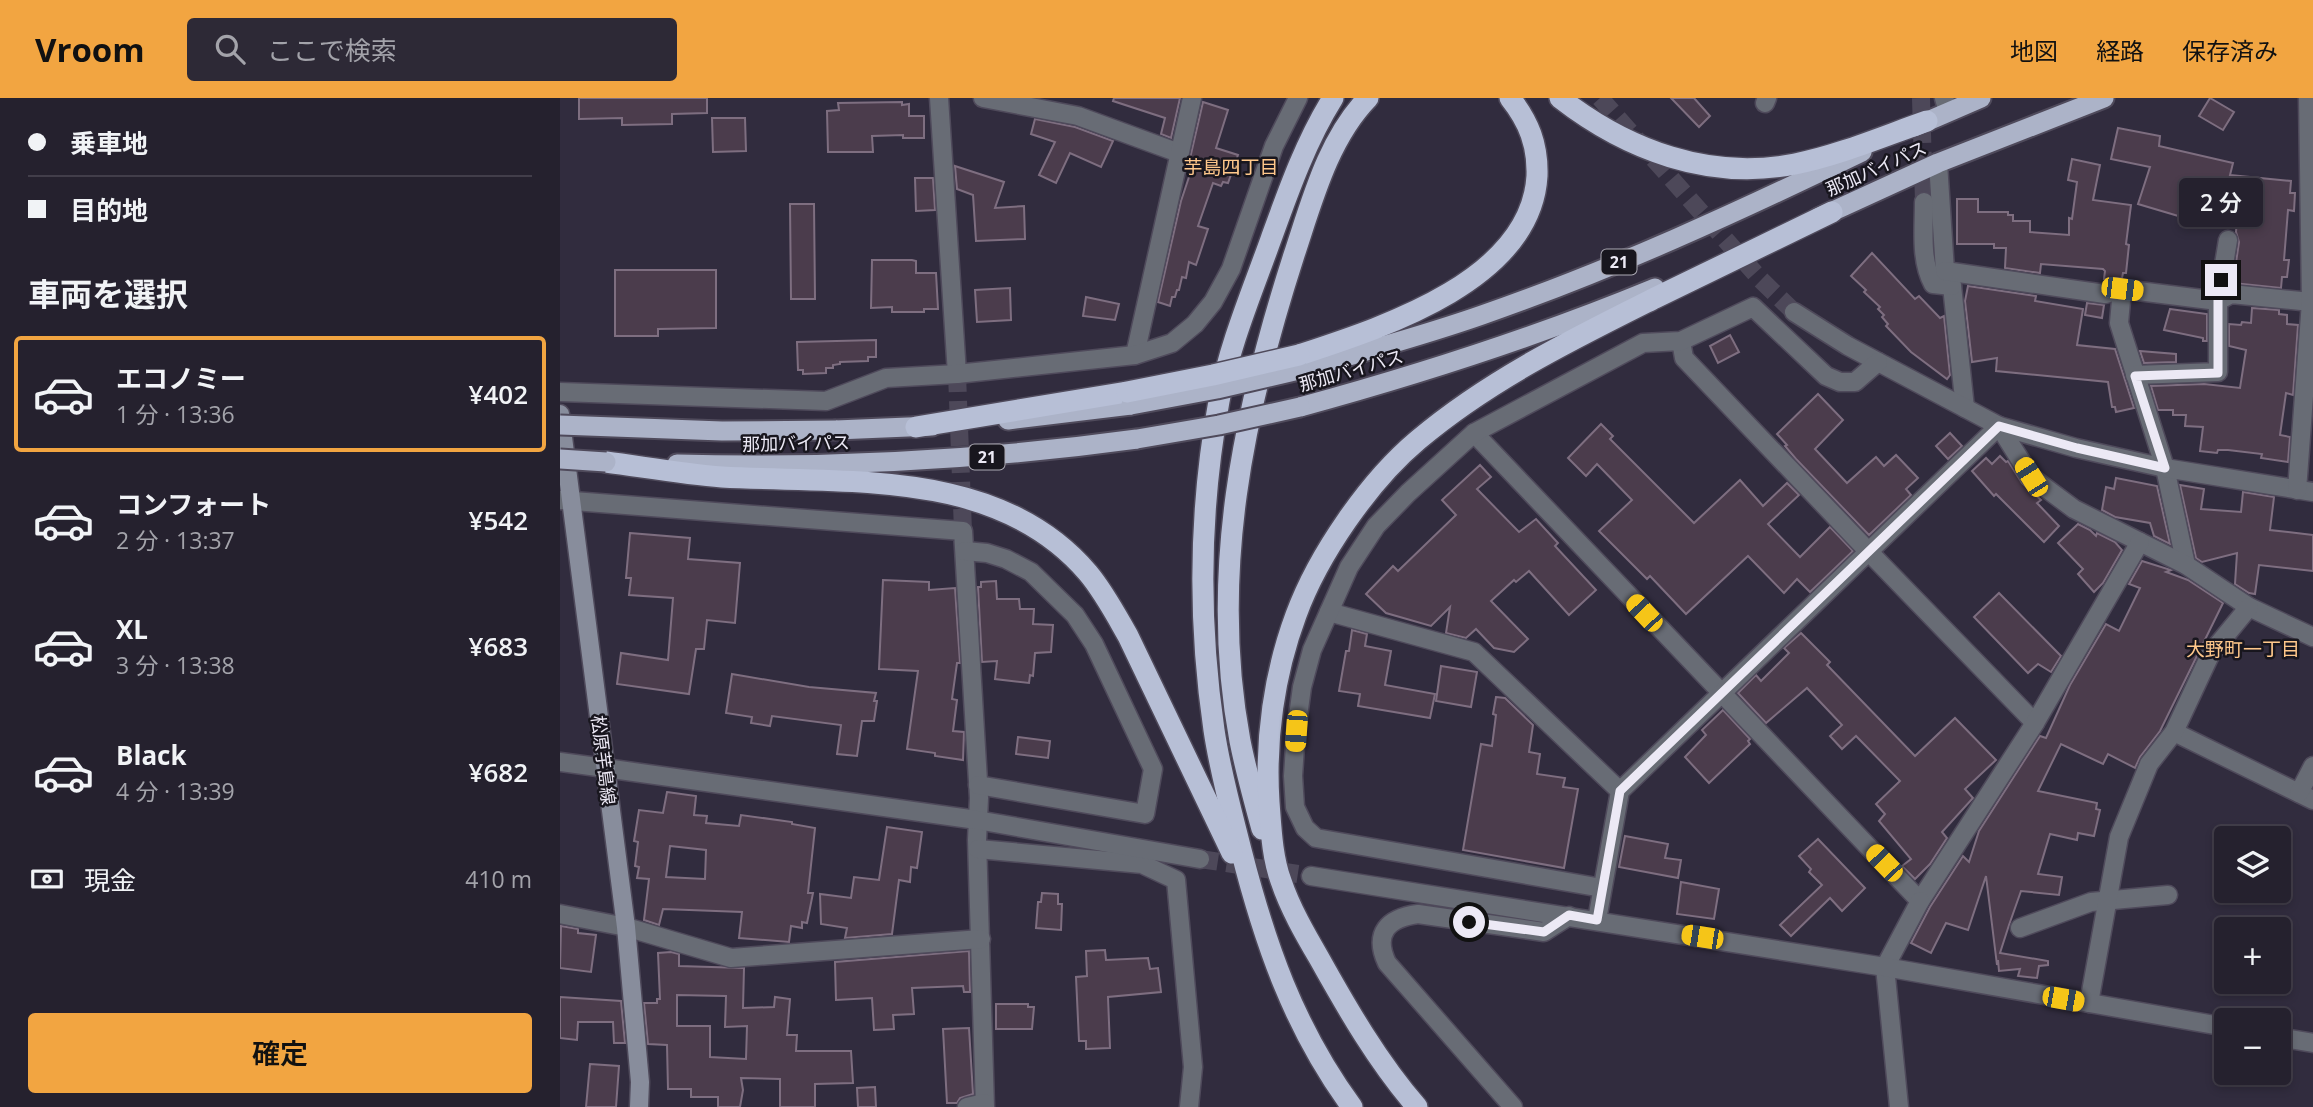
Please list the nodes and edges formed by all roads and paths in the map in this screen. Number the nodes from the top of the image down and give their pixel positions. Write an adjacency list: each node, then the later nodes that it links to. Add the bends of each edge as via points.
1 (939, 98): 28 (street)
2 (983, 98): 14 (street, via 1078,116)
3 (1192, 98): 14 (street)
4 (1298, 98): 25 (street, via 1274,146 1231,269 1213,302 1172,343)
5 (1333, 98): 66 (highway, via 1278,220 1233,346 1219,398 1206,503 1203,565 1208,679 1224,783)
6 (1368, 98): 63 (highway, via 1340,134 1309,210 1266,343 1235,489 1229,585 1233,688 1249,784)
7 (1510, 98): 26 (highway, via 1524,115 1537,162 1529,211 1515,234 1466,283 1421,309)
8 (1560, 98): 13 (highway, via 1634,145 1696,165 1728,168 1793,165)
9 (1981, 98): 12 (highway, 那加バイパス / 21)
10 (2104, 98): 15 (highway, 那加バイパス / 21)
11 (2309, 102): 22 (street)
12 (1946, 105): 13 (highway, 那加バイパス / 21)
13 (1927, 121): 26 (highway, 那加バイパス / 21, via 1751,205 1568,283 1443,327)
14 (1179, 153): 25 (street)
15 (1938, 163): 17 (highway, 那加バイパス / 21); 19 (street)
16 (1924, 202): 19 (street, via 1928,275 1933,284)
17 (1832, 212): 40 (highway, 那加バイパス / 21, bridge, via 1590,315 1443,366 1300,407 1137,439); 63 (highway, via 1516,371 1416,442 1378,480 1320,565 1296,612 1283,655 1269,748 1271,830)
18 (2228, 240): 21 (street)
19 (1948, 279): 20 (street, via 2105,294); 31 (street)
20 (2122, 289): 21 (street); 29 (street, via 2119,323)
21 (2218, 300): 22 (street, via 2231,294); 29 (street, via 2218,373)
22 (2311, 302): 41 (street)
23 (1794, 312): 27 (street)
24 (1681, 341): 27 (street, via 1753,307 1826,376 1855,382); 36 (street, via 1643,343); 45 (street, via 1684,358)
25 (1135, 355): 28 (street)
26 (1299, 362): 35 (highway, bridge, via 1213,375 1129,398)
27 (1878, 362): 31 (street)
28 (957, 374): 30 (street, via 886,378 825,401)
29 (2135, 376): 39 (street)
30 (560, 393)
31 (1965, 408): 34 (street)
32 (560, 414): 42 (main road, 松原芋島線)
33 (560, 425): 35 (highway, 那加バイパス, bridge, via 722,431)
34 (1999, 426): 39 (street); 43 (street, via 2031,477 2074,509); 45 (street)
35 (916, 427)
36 (1474, 433): 48 (street, via 1376,526 1349,567); 50 (street)
37 (560, 459): 38 (highway, bridge)
38 (606, 462): 40 (highway, via 721,477)
39 (2165, 468): 41 (street); 46 (street)
40 (835, 472): 66 (highway, via 922,488 1004,512 1039,531 1088,573 1128,636)
41 (2305, 491)
42 (566, 500): 44 (street, via 963,531); 55 (main road, 松原芋島線)
43 (2140, 542): 46 (street); 51 (street)
44 (965, 551): 56 (street); 56 (street, via 1006,559 1031,572 1075,615 1094,644 1153,769 1145,814)
45 (1868, 552): 50 (street); 51 (street)
46 (2186, 565): 47 (street)
47 (2249, 607): 49 (street); 52 (street, via 2211,653)
48 (1329, 611): 57 (street, via 1474,652); 64 (street, via 1312,650 1296,731 1295,807 1305,828 1316,838)
49 (2313, 637)
50 (1720, 693): 57 (street); 67 (street)
51 (2035, 723): 67 (street)
52 (2174, 732): 58 (street); 68 (street, via 2149,764 2119,837)
53 (560, 762): 55 (street)
54 (2313, 766): 58 (street)
55 (605, 768): 59 (street); 72 (main road, 松原芋島線)
56 (978, 785): 59 (street)
57 (1620, 791): 64 (street)
58 (2306, 796)
59 (977, 820): 60 (street); 61 (street)
60 (978, 849): 74 (street); 82 (street, via 1142,864 1176,880 1193,1067)
61 (1200, 859)
62 (1311, 876): 70 (street)
63 (1280, 880): 84 (highway, via 1333,984 1397,1084)
64 (1602, 888): 71 (street)
65 (2168, 895): 68 (street)
66 (1252, 896): 83 (highway, via 1304,1031)
67 (1920, 901): 75 (street)
68 (2106, 901): 73 (street, via 2091,902); 76 (street)
69 (560, 914): 72 (street)
70 (1569, 915): 71 (street); 85 (street, via 1544,932 1418,914 1389,923 1383,935 1381,950 1388,963)
71 (1597, 920): 75 (street)
72 (626, 927): 74 (street, via 731,958); 81 (main road, 松原芋島線)
73 (2020, 928)
74 (981, 939): 80 (street)
75 (1885, 967): 76 (street); 86 (street)
76 (2089, 1003): 77 (street)
77 (2214, 1025)
78 (2291, 1039): 79 (street)
79 (2313, 1043)
80 (978, 1106)
81 (639, 1107)
82 (1189, 1107)
83 (1352, 1107)
84 (1417, 1107)
85 (1513, 1107)
86 (1899, 1107)

